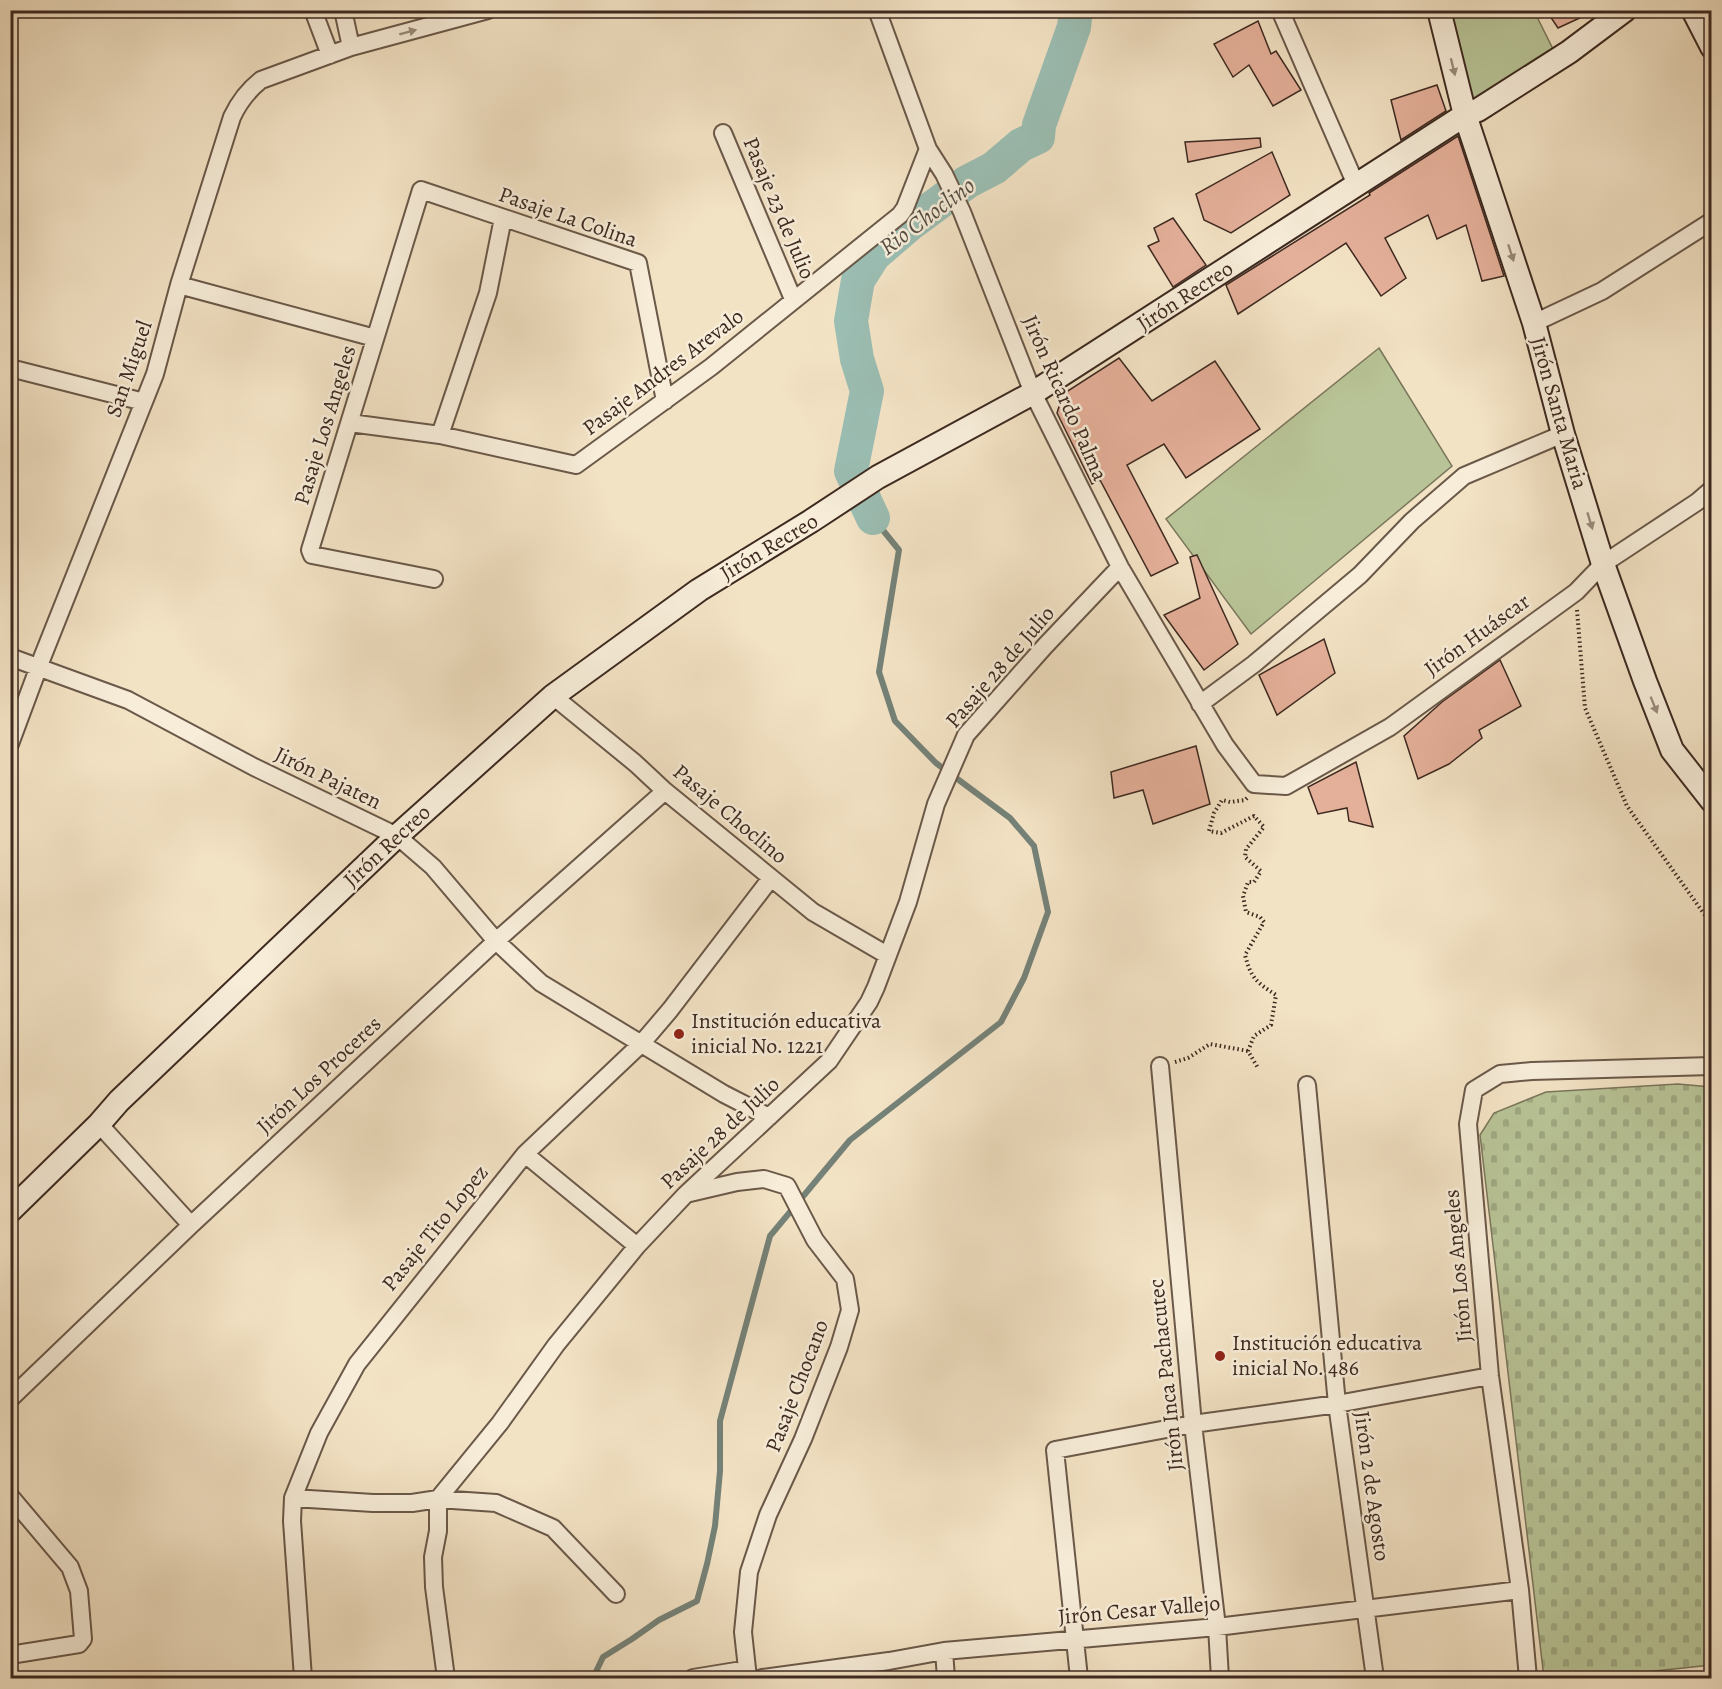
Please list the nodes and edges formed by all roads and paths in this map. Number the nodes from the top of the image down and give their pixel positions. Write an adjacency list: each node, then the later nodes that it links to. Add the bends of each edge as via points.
1 (313, 10): 11 (street)
2 (343, 10): 9 (street)
3 (488, 10): 9 (street, San Miguel, one-way to 3)
4 (877, 10): 14 (street, Jirón Ricardo Palma)
5 (1280, 10): 15 (street)
6 (1439, 10): 12 (main road, Jirón Santa Maria, one-way to 12)
7 (1625, 10): 12 (main road, Jirón Recreo, via 1569,52)
8 (1693, 10): 10 (main road)
9 (351, 47): 11 (street, San Miguel)
10 (1712, 47)
11 (330, 55): 19 (street, San Miguel, via 261,80 240,101)
12 (1465, 115): 15 (main road, Jirón Recreo); 21 (main road, Jirón Santa Maria, one-way to 21)
13 (723, 134): 20 (street, Pasaje 23 de Julio)
14 (928, 149): 20 (street, Pasaje Andres Arevalo, via 903,212); 24 (street, Jirón Ricardo Palma, via 962,212)
15 (1357, 187): 24 (main road, Jirón Recreo)
16 (421, 190): 17 (street, Pasaje La Colina); 22 (street, Pasaje Los Angeles)
17 (503, 218): 25 (street, Pasaje La Colina, via 638,263); 29 (street, via 488,293)
18 (1712, 221): 21 (street, via 1602,291)
19 (179, 285): 22 (street); 26 (street, San Miguel)
20 (793, 299): 25 (street, Pasaje Andres Arevalo)
21 (1534, 323): 28 (main road, Jirón Santa Maria)
22 (375, 338): 27 (street, Pasaje Los Angeles)
23 (10, 368): 26 (street)
24 (1033, 393): 32 (street, Jirón Ricardo Palma); 37 (main road, Jirón Recreo, via 879,477 699,590)
25 (665, 401): 29 (street, Pasaje Andres Arevalo, via 576,465)
26 (144, 402): 36 (street, San Miguel)
27 (350, 423): 29 (street, Pasaje Andres Arevalo); 33 (street, Pasaje Los Angeles, via 310,550 312,555)
28 (1563, 434): 31 (main road, Jirón Santa Maria, one-way to 31); 38 (street, via 1464,476 1412,521 1360,575)
29 (440, 435)
30 (1712, 489): 31 (street, Jirón Huáscar)
31 (1603, 564): 34 (street, Jirón Huáscar); 42 (main road, Jirón Santa Maria, one-way to 42, via 1672,750)
32 (1120, 567): 38 (street, Jirón Ricardo Palma); 47 (street, Pasaje 28 de Julio, via 966,735 936,804 908,902)
33 (434, 579)
34 (1576, 592): 40 (street, Jirón Huáscar, via 1383,730 1286,786); 45 (path, via 1585,708 1627,806)
35 (10, 657): 36 (street, Jirón Pajaten)
36 (39, 668): 39 (street, San Miguel); 43 (street, Jirón Pajaten, via 128,700)
37 (553, 696): 41 (street, Pasaje Choclino); 43 (main road, Jirón Recreo)
38 (1200, 704): 40 (street, Jirón Ricardo Palma)
39 (10, 744)
40 (1254, 784): 49 (path, via 1245,800 1222,800 1209,831 1221,833 1254,816 1264,827 1246,849 1245,857 1261,871 1244,890 1246,912 1264,922 1245,955 1250,974 1276,995 1271,1025 1254,1036)
41 (665, 791): 44 (street, Pasaje Choclino); 46 (street, Jirón Los Proceres)
42 (1712, 801)
43 (397, 836): 46 (street, Jirón Pajaten, via 433,867); 55 (main road, Jirón Recreo)
44 (771, 878): 47 (street, Pasaje Choclino, via 813,912); 48 (street, Pasaje Tito Lopez)
45 (1712, 925)
46 (496, 941): 48 (street, Jirón Pajaten, via 541,983); 59 (street, Jirón Los Proceres)
47 (887, 955): 54 (street, Pasaje 28 de Julio, via 869,1002 841,1046)
48 (641, 1044): 54 (street, Jirón Pajaten); 56 (street, Pasaje Tito Lopez)
49 (1248, 1051): 50 (path, via 1210,1044 1188,1058); 52 (path)
50 (1160, 1066): 64 (street, Jirón Inca Pachacutec)
51 (1712, 1066): 61 (street, Jirón Los Angeles, via 1500,1074 1474,1090 1468,1124)
52 (1258, 1068)
53 (1307, 1085): 63 (street, Jirón 2 de Agosto)
54 (769, 1117): 57 (street, Pasaje 28 de Julio)
55 (99, 1124): 58 (main road, Jirón Recreo); 59 (street)
56 (525, 1154): 60 (street); 66 (street, Pasaje Tito Lopez, via 357,1364 319,1433)
57 (686, 1194): 60 (street, Pasaje 28 de Julio); 78 (street, Pasaje Chocano, via 764,1179 787,1186 814,1240 845,1280 850,1310 839,1347 768,1515 749,1572 743,1632)
58 (10, 1211)
59 (191, 1225): 62 (street, Jirón Los Proceres)
60 (637, 1246): 67 (street, Pasaje 28 de Julio)
61 (1490, 1376): 63 (street); 68 (street, Jirón Los Angeles)
62 (10, 1399)
63 (1337, 1404): 64 (street); 70 (street, Jirón 2 de Agosto)
64 (1193, 1424): 71 (street, Jirón Inca Pachacutec); 72 (street, via 1055,1449)
65 (10, 1496): 74 (street, via 70,1568 79,1592 83,1639)
66 (293, 1498): 67 (street, via 382,1503); 75 (street, Pasaje Tito Lopez)
67 (438, 1499): 69 (street, via 491,1502 553,1528); 76 (street, via 434,1587)
68 (1520, 1590): 70 (street, Jirón Cesar Vallejo); 84 (street, Jirón Los Angeles)
69 (616, 1594)
70 (1366, 1608): 71 (street, Jirón Cesar Vallejo); 83 (street, Jirón 2 de Agosto)
71 (1217, 1627): 72 (street, Jirón Cesar Vallejo); 82 (street, Jirón Inca Pachacutec)
72 (1076, 1638): 73 (street, Jirón Cesar Vallejo); 81 (street)
73 (944, 1651): 79 (street, Jirón Cesar Vallejo); 80 (street)
74 (10, 1655)
75 (303, 1678)
76 (446, 1678)
77 (693, 1678): 78 (street, via 736,1671)
78 (747, 1678)
79 (762, 1678)
80 (946, 1678)
81 (1079, 1678)
82 (1220, 1678)
83 (1375, 1678)
84 (1528, 1678)

